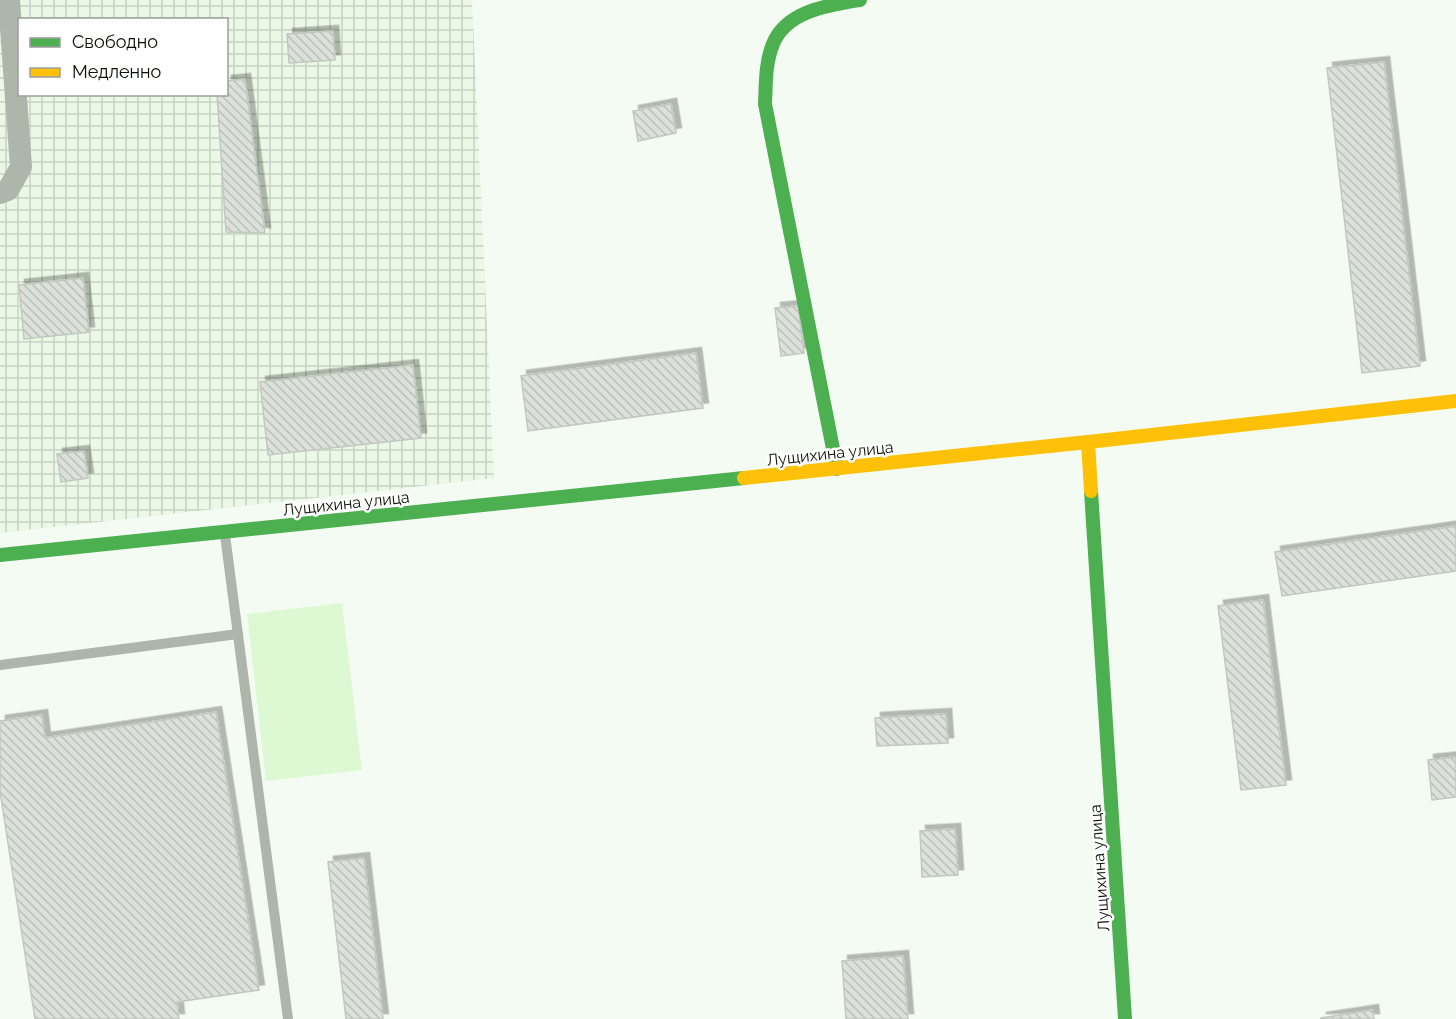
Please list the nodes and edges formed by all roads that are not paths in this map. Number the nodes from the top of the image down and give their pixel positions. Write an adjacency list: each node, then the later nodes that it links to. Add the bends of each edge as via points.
1 (9, 0): 3 (street, via 21,167 8,190)
2 (860, 0): 6 (street, via 802,13 776,37 767,69 765,104)
3 (0, 193)
4 (1456, 400): 5 (street)
5 (1088, 442): 6 (street, Лущихина улица); 12 (street, Лущихина улица)
6 (837, 469): 7 (street, Лущихина улица)
7 (225, 532): 8 (street, Лущихина улица); 9 (lane)
8 (0, 555)
9 (238, 634): 10 (lane); 11 (lane)
10 (0, 665)
11 (288, 1019)
12 (1125, 1019)

